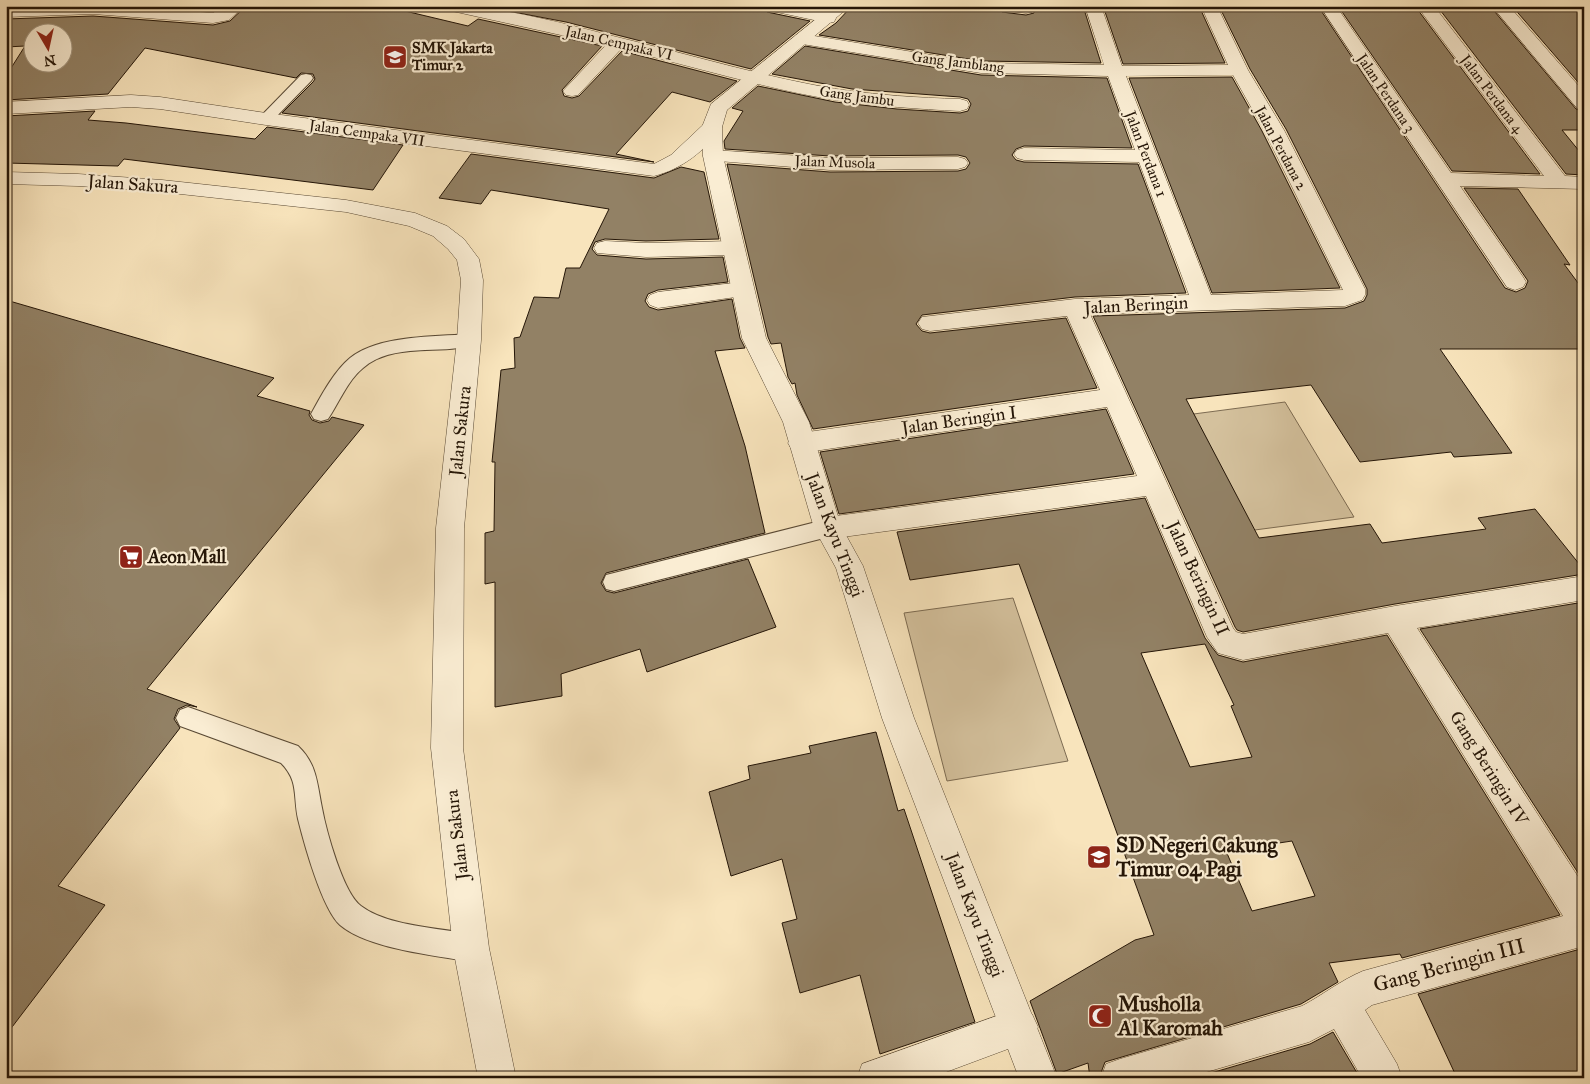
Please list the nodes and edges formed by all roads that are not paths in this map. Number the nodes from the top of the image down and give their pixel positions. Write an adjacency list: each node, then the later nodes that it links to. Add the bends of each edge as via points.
1 (236, 6): 11 (street, via 223,16 213,18 93,9)
2 (452, 6): 14 (street, Jalan Cempaka VI)
3 (773, 6): 12 (street)
4 (1008, 6): 10 (street)
5 (1093, 6): 16 (street, Jalan Perdana 1)
6 (1208, 6): 15 (street, Jalan Perdana 2)
7 (1328, 6): 30 (street, Jalan Perdana 3)
8 (1425, 6): 31 (street, Jalan Perdana 4)
9 (1500, 6): 20 (street)
10 (1026, 8)
11 (6, 12)
12 (835, 12): 13 (street, Jalan Kayu Tinggi)
13 (802, 39): 16 (street, Gang Jamblang, via 981,68); 17 (street, Jalan Kayu Tinggi)
14 (617, 42): 17 (street, Jalan Cempaka VI); 19 (street)
15 (1238, 70): 16 (street, Gang Jamblang); 36 (street, Jalan Perdana 2, via 1274,130)
16 (1115, 71): 27 (street, Jalan Perdana 1)
17 (756, 77): 21 (street, Gang Jambu, via 835,94 908,103); 24 (street, Jalan Kayu Tinggi, via 718,108)
18 (306, 78): 23 (lane)
19 (572, 90)
20 (1584, 104)
21 (960, 105)
22 (6, 108): 23 (street, Jalan Cempaka VII, via 131,101 189,106)
23 (266, 119): 24 (street, Jalan Cempaka VII, via 654,170 675,162)
24 (712, 127): 26 (street, Jalan Kayu Tinggi)
25 (1024, 154): 27 (street)
26 (714, 156): 28 (street, Jalan Musola, via 830,164); 34 (street, Jalan Kayu Tinggi)
27 (1147, 156): 39 (street, Jalan Perdana 1)
28 (958, 162)
29 (6, 178): 42 (street, Jalan Sakura, via 162,186 346,206 415,220 440,231 468,259 472,280)
30 (1445, 179): 31 (street); 35 (street, Jalan Perdana 3)
31 (1559, 182): 32 (street)
32 (1584, 183)
33 (605, 248): 34 (street)
34 (733, 248): 37 (street, Jalan Kayu Tinggi)
35 (1515, 282)
36 (1354, 289): 39 (street, Jalan Beringin, via 1354,295 1346,298)
37 (742, 290): 38 (street); 45 (street, Jalan Kayu Tinggi, via 754,338 796,422)
38 (658, 300)
39 (1202, 302): 40 (street, Jalan Beringin)
40 (1075, 307): 41 (street); 43 (street, Jalan Beringin)
41 (930, 323)
42 (469, 340): 44 (lane, via 386,349 369,354 356,363); 54 (street, Jalan Sakura, via 450,528 447,748)
43 (1116, 397): 45 (street, Jalan Beringin I); 46 (street, Jalan Beringin)
44 (321, 414)
45 (802, 443): 47 (street, Jalan Kayu Tinggi)
46 (1155, 484): 47 (street); 50 (street, Jalan Beringin II, via 1222,637 1228,644 1243,647)
47 (828, 528): 48 (lane); 56 (street, Jalan Kayu Tinggi, via 849,566 898,718)
48 (614, 582)
49 (1584, 588): 50 (street, Jalan Beringin II)
50 (1395, 619): 52 (street, Gang Beringin IV)
51 (188, 718): 54 (lane, via 288,754 300,764 305,776 311,822 336,893 348,915 375,929)
52 (1584, 918)
53 (1584, 928): 55 (street, Gang Beringin III, via 1363,989)
54 (471, 948): 57 (street, Jalan Sakura)
55 (1341, 1005): 60 (street, Gang Beringin III, via 1309,1023); 61 (street)
56 (1019, 1028): 58 (street); 59 (street, Jalan Kayu Tinggi)
57 (497, 1078)
58 (876, 1078)
59 (1038, 1078)
60 (1120, 1078)
61 (1383, 1078)

